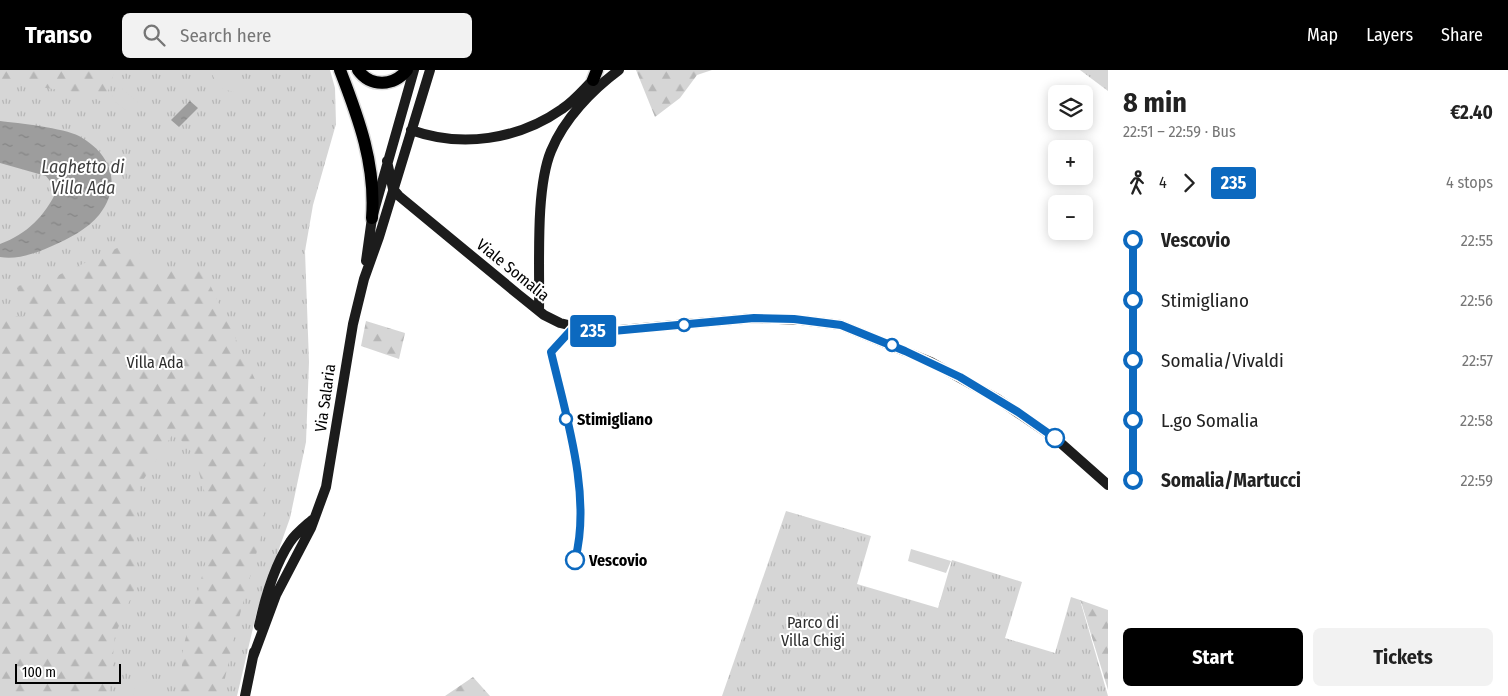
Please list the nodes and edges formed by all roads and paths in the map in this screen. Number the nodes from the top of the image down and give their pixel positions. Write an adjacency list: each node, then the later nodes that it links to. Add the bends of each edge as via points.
1 (340, 70): 13 (highway, via 367,149 373,188)
2 (358, 70): 3 (highway, via 369,79 386,83)
3 (407, 70)
4 (414, 70): 11 (main road, Via Salaria)
5 (430, 70): 10 (main road, Via Salaria)
6 (619, 70): 9 (main road, via 590,94)
7 (595, 75): 8 (main road, via 574,100)
8 (558, 112): 9 (main road); 10 (main road, via 512,132 476,140 450,140)
9 (568, 122): 15 (main road, via 553,146 547,166 541,217)
10 (411, 130): 12 (main road, Via Salaria)
11 (387, 160): 12 (main road); 13 (main road, Via Salaria)
12 (393, 189): 14 (main road, Via Salaria); 15 (main road, Viale Somalia)
13 (372, 218): 14 (main road, Via Salaria)
14 (364, 279): 17 (main road, Via Salaria, via 348,346 328,480 312,520 292,539 283,554 265,600)
15 (539, 310): 16 (main road, Viale Somalia, via 565,325 594,332 754,318 841,325 963,379 1070,449)
16 (1108, 485)
17 (245, 696)

